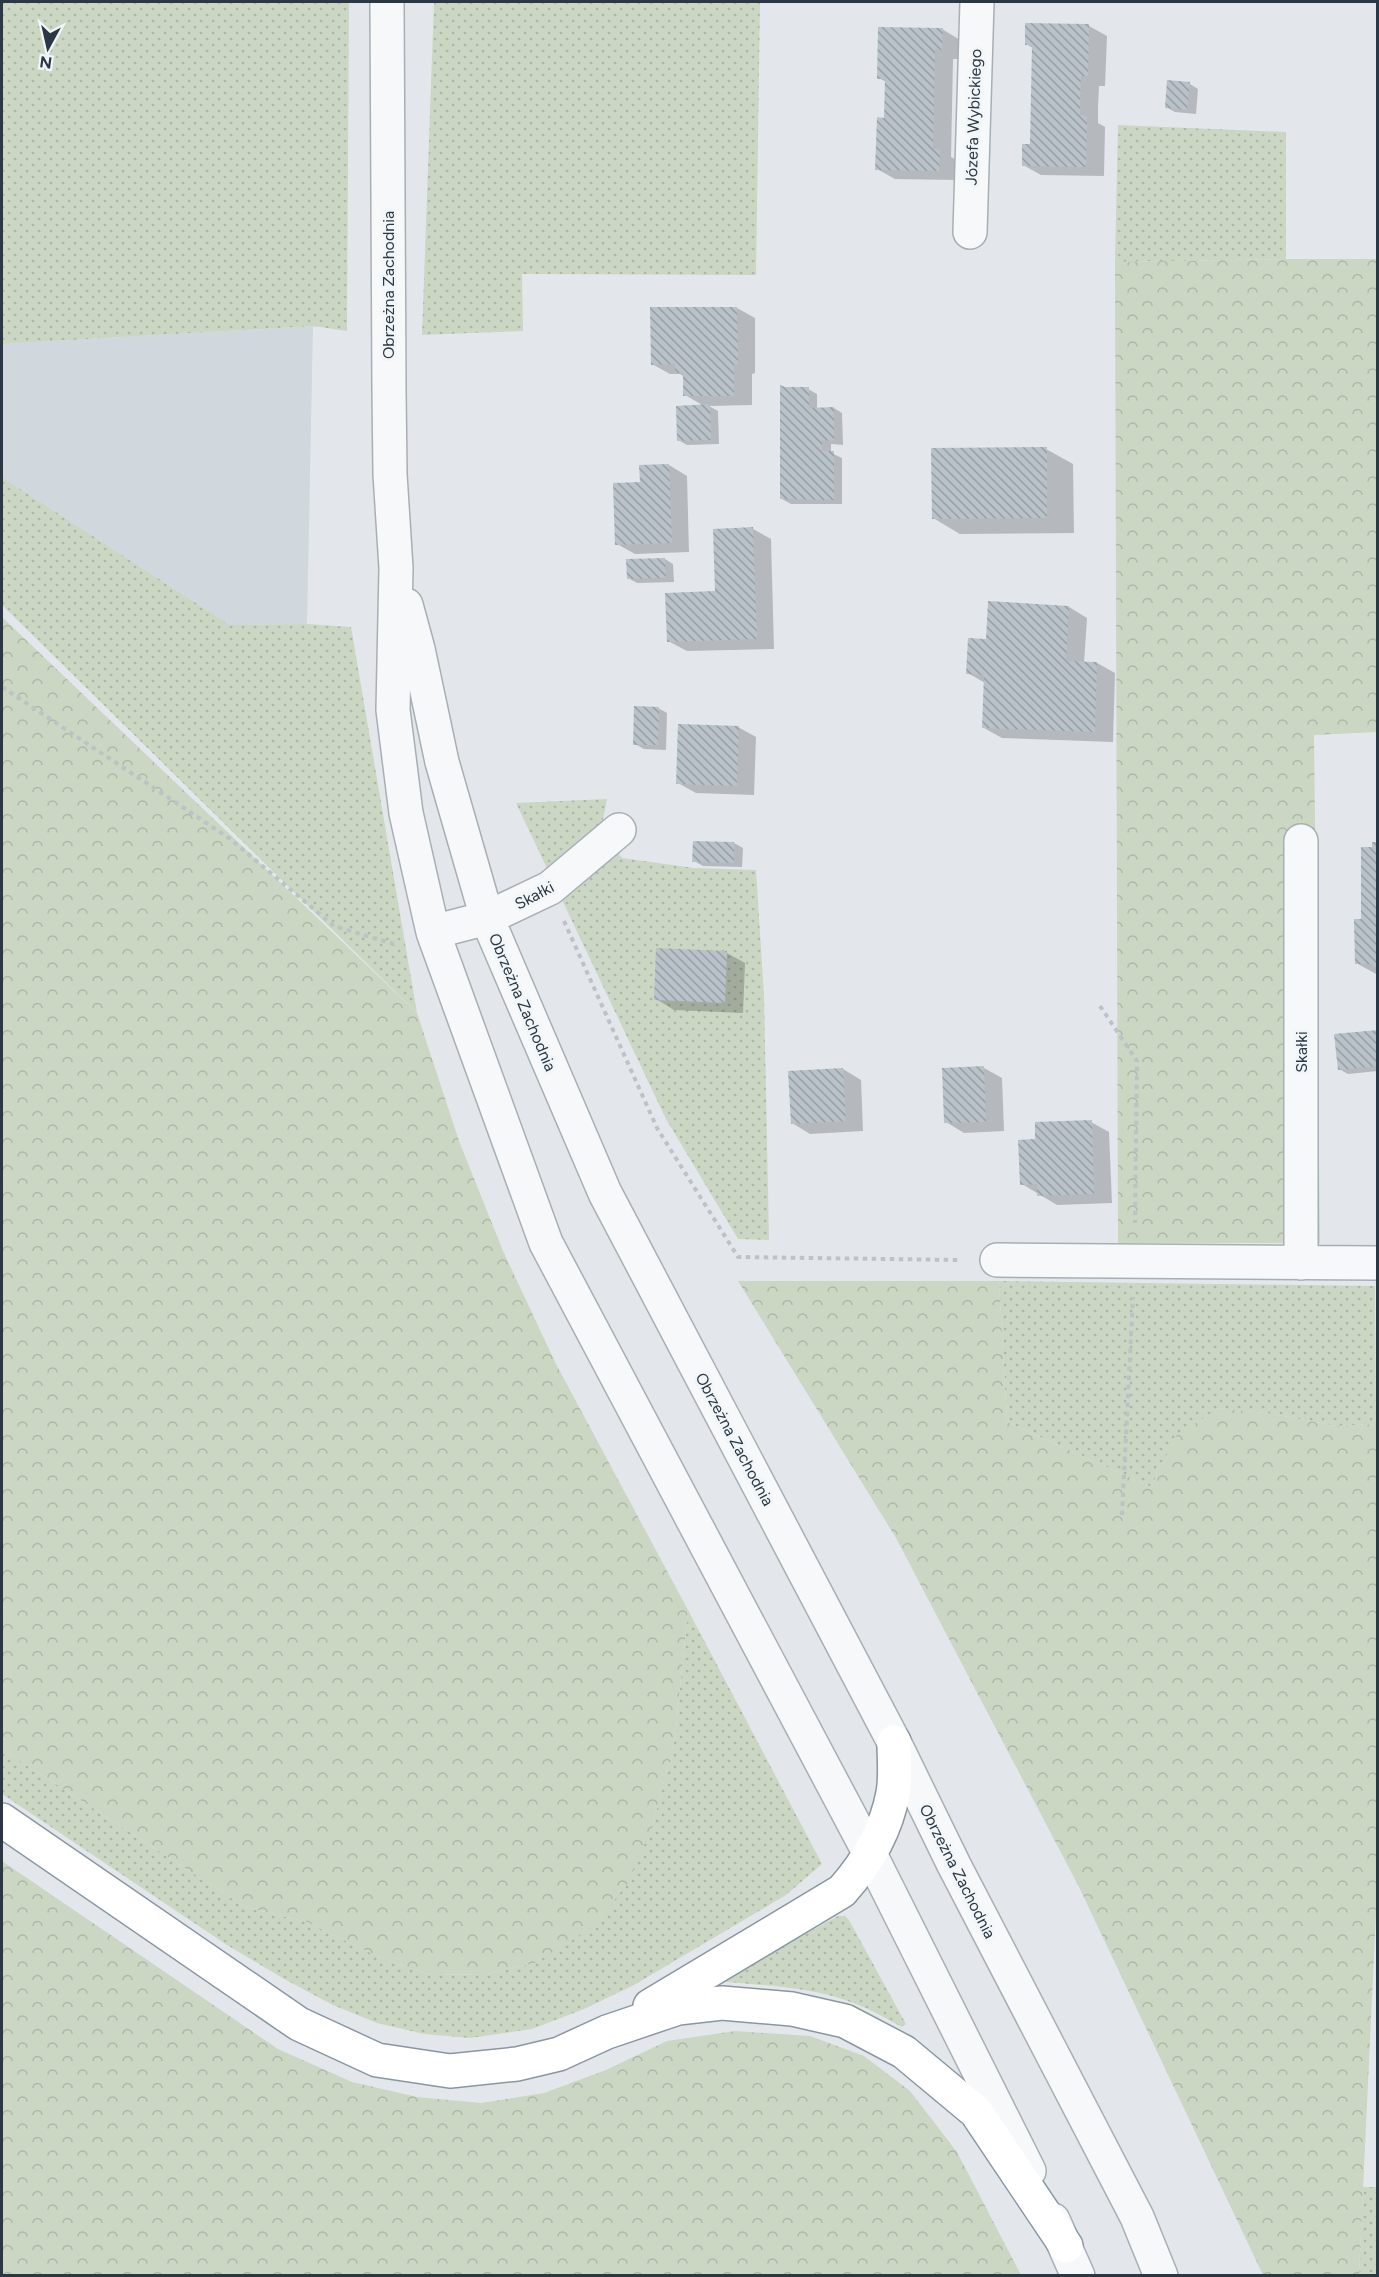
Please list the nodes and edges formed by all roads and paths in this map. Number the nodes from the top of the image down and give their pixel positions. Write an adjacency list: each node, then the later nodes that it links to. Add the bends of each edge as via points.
1 (387, 2): 4 (street, Obrzeżna Zachodnia, via 390,474)
2 (977, 2): 3 (street, Józefa Wybickiego)
3 (970, 232)
4 (396, 568): 9 (street, Obrzeżna Zachodnia, via 442,762); 10 (street, Obrzeżna Zachodnia, via 393,710 406,813)
5 (2, 687): 10 (path, via 230,838 334,926 396,945)
6 (619, 830): 8 (street, Skałki)
7 (1301, 841): 12 (street, Skałki)
8 (550, 888): 9 (street, Skałki); 11 (path, via 657,1128 738,1257)
9 (487, 918): 10 (street, Skałki); 14 (street, Obrzeżna Zachodnia, via 605,1193)
10 (433, 932): 16 (street, Obrzeżna Zachodnia, via 546,1243)
11 (997, 1260): 12 (street)
12 (1301, 1263): 13 (street)
13 (1377, 1263)
14 (894, 1742): 16 (highway, via 894,1792 884,1827); 19 (street, Obrzeżna Zachodnia, via 1137,2217)
15 (2, 1820): 17 (highway, via 299,2024 377,2060 450,2071 517,2064 559,2054)
16 (870, 1854): 17 (highway, via 842,1891); 18 (street, Obrzeżna Zachodnia)
17 (607, 2032): 18 (highway, via 678,2008 722,2003 792,2009 845,2021 904,2052 976,2112)
18 (1072, 2261)
19 (1161, 2276)

